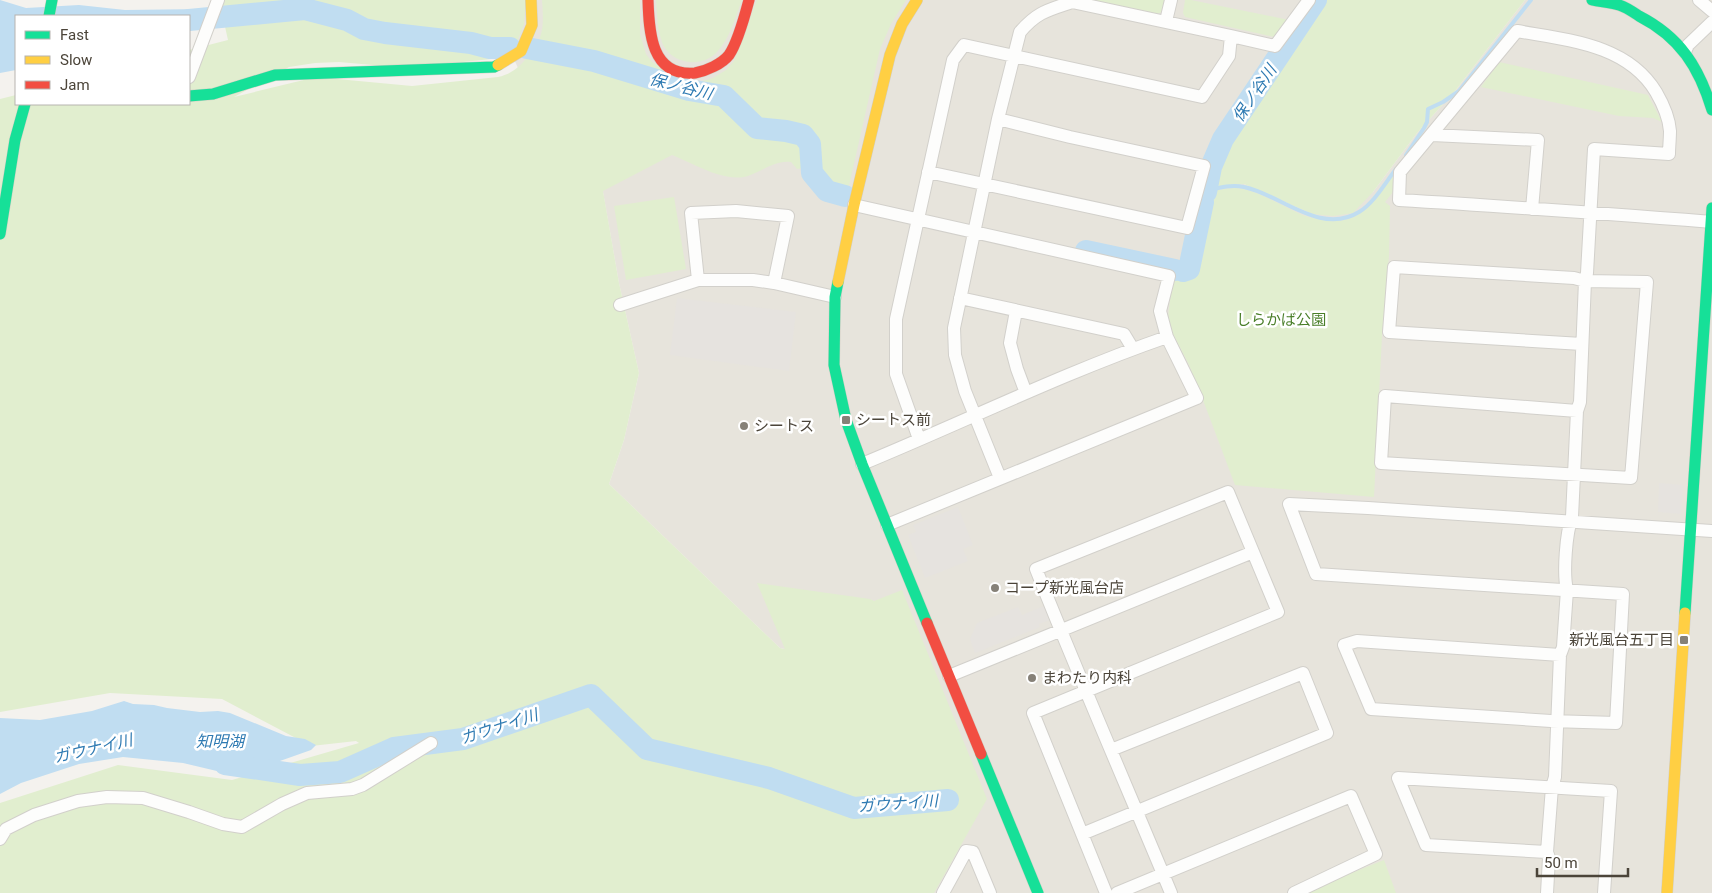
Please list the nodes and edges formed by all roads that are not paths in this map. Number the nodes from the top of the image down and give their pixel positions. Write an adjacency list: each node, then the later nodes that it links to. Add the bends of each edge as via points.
1 (52, 0): 13 (street)
2 (218, 0): 19 (street)
3 (532, 0): 20 (street, via 532,25 521,51 494,67 276,75 213,94)
4 (648, 0): 5 (street, via 649,31 656,53 668,69 694,73 706,70 728,55)
5 (749, 0)
6 (917, 0): 27 (street, via 902,24 890,55)
7 (1171, 0): 14 (street)
8 (1309, 0): 16 (street, via 1274,46)
9 (1592, 0): 17 (street, via 1619,5 1655,24)
10 (1700, 0): 12 (street)
11 (1072, 1): 14 (street); 18 (street, via 1039,13 1029,21 1020,32)
12 (1712, 11)
13 (49, 15)
14 (1166, 21): 16 (street)
15 (1712, 22): 17 (street)
16 (1231, 36): 18 (street, via 1229,56 1202,97)
17 (1685, 52): 22 (street, via 1705,86)
18 (1014, 56): 23 (street); 25 (street, via 964,45 953,60)
19 (190, 74)
20 (190, 96)
21 (25, 105): 34 (street, via 15,140)
22 (1712, 110)
23 (998, 119): 26 (street); 26 (street, via 1204,166 1187,228)
24 (1432, 135): 29 (street, via 1538,140); 29 (street, via 1400,172 1399,200); 30 (street, via 1517,30 1615,54 1653,86 1670,131 1669,154 1594,149)
25 (928, 172): 26 (street); 31 (street)
26 (984, 184): 33 (street)
27 (854, 205): 31 (street); 38 (street)
28 (1712, 208): 32 (street)
29 (1532, 209): 30 (street)
30 (1591, 213): 32 (street); 36 (street)
31 (918, 220): 33 (street); 48 (street, via 896,319 896,374)
32 (1712, 222): 54 (street)
33 (974, 232): 39 (street); 42 (street, via 1170,276 1160,310)
34 (0, 234)
35 (698, 280): 37 (street); 37 (street, via 691,213 736,211 788,216); 40 (street)
36 (1585, 281): 43 (street); 43 (street, via 1394,267 1389,332); 50 (street, via 1647,282 1631,478)
37 (774, 283): 38 (street)
38 (835, 297): 49 (street, via 834,365 846,420)
39 (960, 298): 41 (street); 47 (street, via 954,328 955,355)
40 (620, 306)
41 (1016, 311): 44 (street, via 1124,334); 45 (street, via 1010,343)
42 (1167, 337): 44 (street); 51 (street, via 1197,398)
43 (1582, 344): 46 (street)
44 (1133, 349): 45 (street)
45 (1026, 393): 47 (street)
46 (1577, 411): 50 (street); 50 (street, via 1385,396 1381,463)
47 (976, 416): 48 (street); 51 (street)
48 (919, 439): 49 (street)
49 (862, 464): 53 (street)
50 (1574, 476): 52 (street)
51 (1000, 478): 53 (street)
52 (1570, 522): 54 (street); 57 (street); 57 (street, via 1289,504 1316,574)
53 (887, 525): 60 (street)
54 (1690, 530): 55 (street); 80 (street)
55 (1712, 531)
56 (1253, 552): 58 (street); 58 (street, via 1228,492 1036,569); 61 (street, via 1278,612)
57 (1567, 590): 59 (street); 62 (street, via 1623,594 1616,723)
58 (1061, 631): 60 (street); 61 (street)
59 (1560, 655): 62 (street); 62 (street, via 1357,641 1344,645 1371,709)
60 (949, 676): 73 (street)
61 (1087, 691): 64 (street); 67 (street, via 1032,713)
62 (1558, 721): 65 (street)
63 (431, 742): 68 (street, via 364,785 307,793 242,827 142,798 107,797 78,801 34,815 6,829)
64 (1111, 750): 66 (street); 66 (street, via 1303,673 1327,733)
65 (1552, 787): 69 (street); 69 (street, via 1398,778 1426,845); 79 (street, via 1611,792)
66 (1137, 811): 67 (street); 70 (street)
67 (1082, 834): 74 (street)
68 (0, 839)
69 (1547, 852): 78 (street)
70 (1163, 875): 75 (street); 76 (street); 77 (street, via 1351,796 1376,854)
71 (943, 893): 72 (street, via 966,851 973,852)
72 (990, 893)
73 (1038, 893)
74 (1106, 893)
75 (1117, 893)
76 (1171, 893)
77 (1294, 893)
78 (1547, 893)
79 (1604, 893)
80 (1667, 893)

